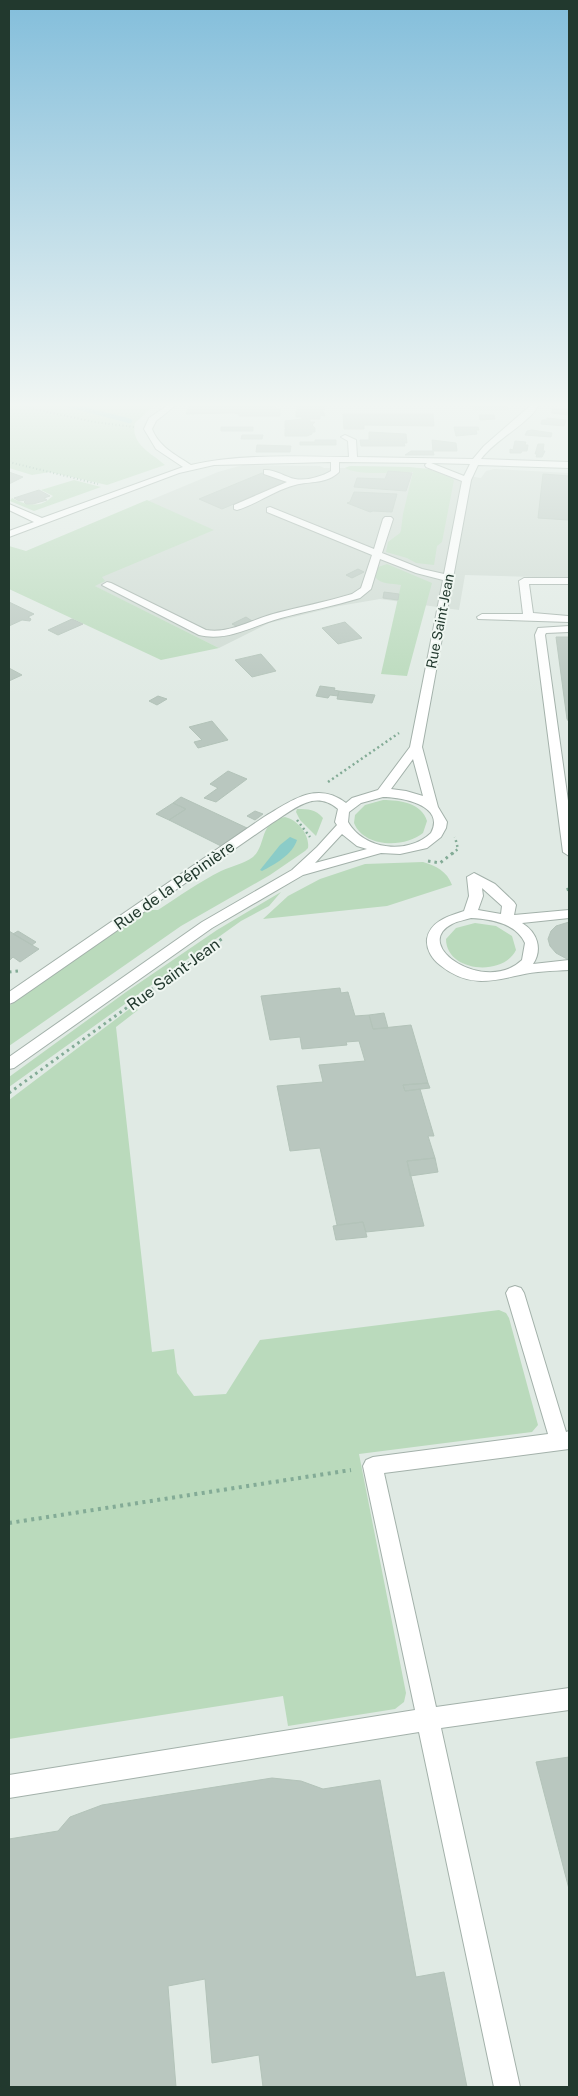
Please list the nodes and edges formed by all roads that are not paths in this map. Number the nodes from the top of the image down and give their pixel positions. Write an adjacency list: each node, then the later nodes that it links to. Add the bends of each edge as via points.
1 (90, 503): 8 (street)
2 (247, 503): 5 (street)
3 (463, 503): 11 (street, Rue Saint-Jean)
4 (9, 507): 8 (street)
5 (237, 507)
6 (270, 510): 10 (street)
7 (388, 519): 10 (street)
8 (40, 521): 9 (street)
9 (9, 534)
10 (377, 553): 11 (street, via 419,571); 13 (street, via 369,585 356,596 263,619 217,636 203,633)
11 (448, 578): 19 (street, Rue Saint-Jean)
12 (568, 581): 14 (street); 16 (street, via 524,581 528,615)
13 (107, 585)
14 (569, 592)
15 (482, 617): 16 (street)
16 (533, 617): 17 (street)
17 (569, 619)
18 (569, 630): 25 (street, via 542,630 540,635)
19 (416, 747): 20 (street, Rue Saint-Jean); 21 (street, Rue Saint-Jean)
20 (382, 793): 21 (street, via 418,798); 22 (street, via 367,795)
21 (432, 806): 24 (street, via 441,821 435,836 417,847)
22 (345, 808): 23 (street, via 340,817); 32 (street, Rue de la Pépinière, via 329,797 319,796 304,800 268,820)
23 (342, 827): 24 (street, via 355,842); 26 (street, Rue Saint-Jean)
24 (380, 850): 26 (street, Rue Saint-Jean)
25 (569, 852)
26 (297, 873): 33 (street, Rue Saint-Jean, via 206,925)
27 (470, 914): 29 (street); 29 (street, via 476,896 474,877 509,905); 31 (street, via 448,920 434,933 432,941 438,958 468,975 495,977)
28 (569, 914): 29 (street)
29 (507, 920): 31 (street, via 517,925 530,940 532,948 526,964)
30 (569, 965): 31 (street)
31 (518, 970)
32 (9, 999)
33 (9, 1064)
34 (515, 1293): 35 (street)
35 (564, 1441): 37 (street, via 373,1466)
36 (569, 1699): 37 (street)
37 (428, 1719): 38 (street); 39 (street)
38 (9, 1786)
39 (506, 2087)

